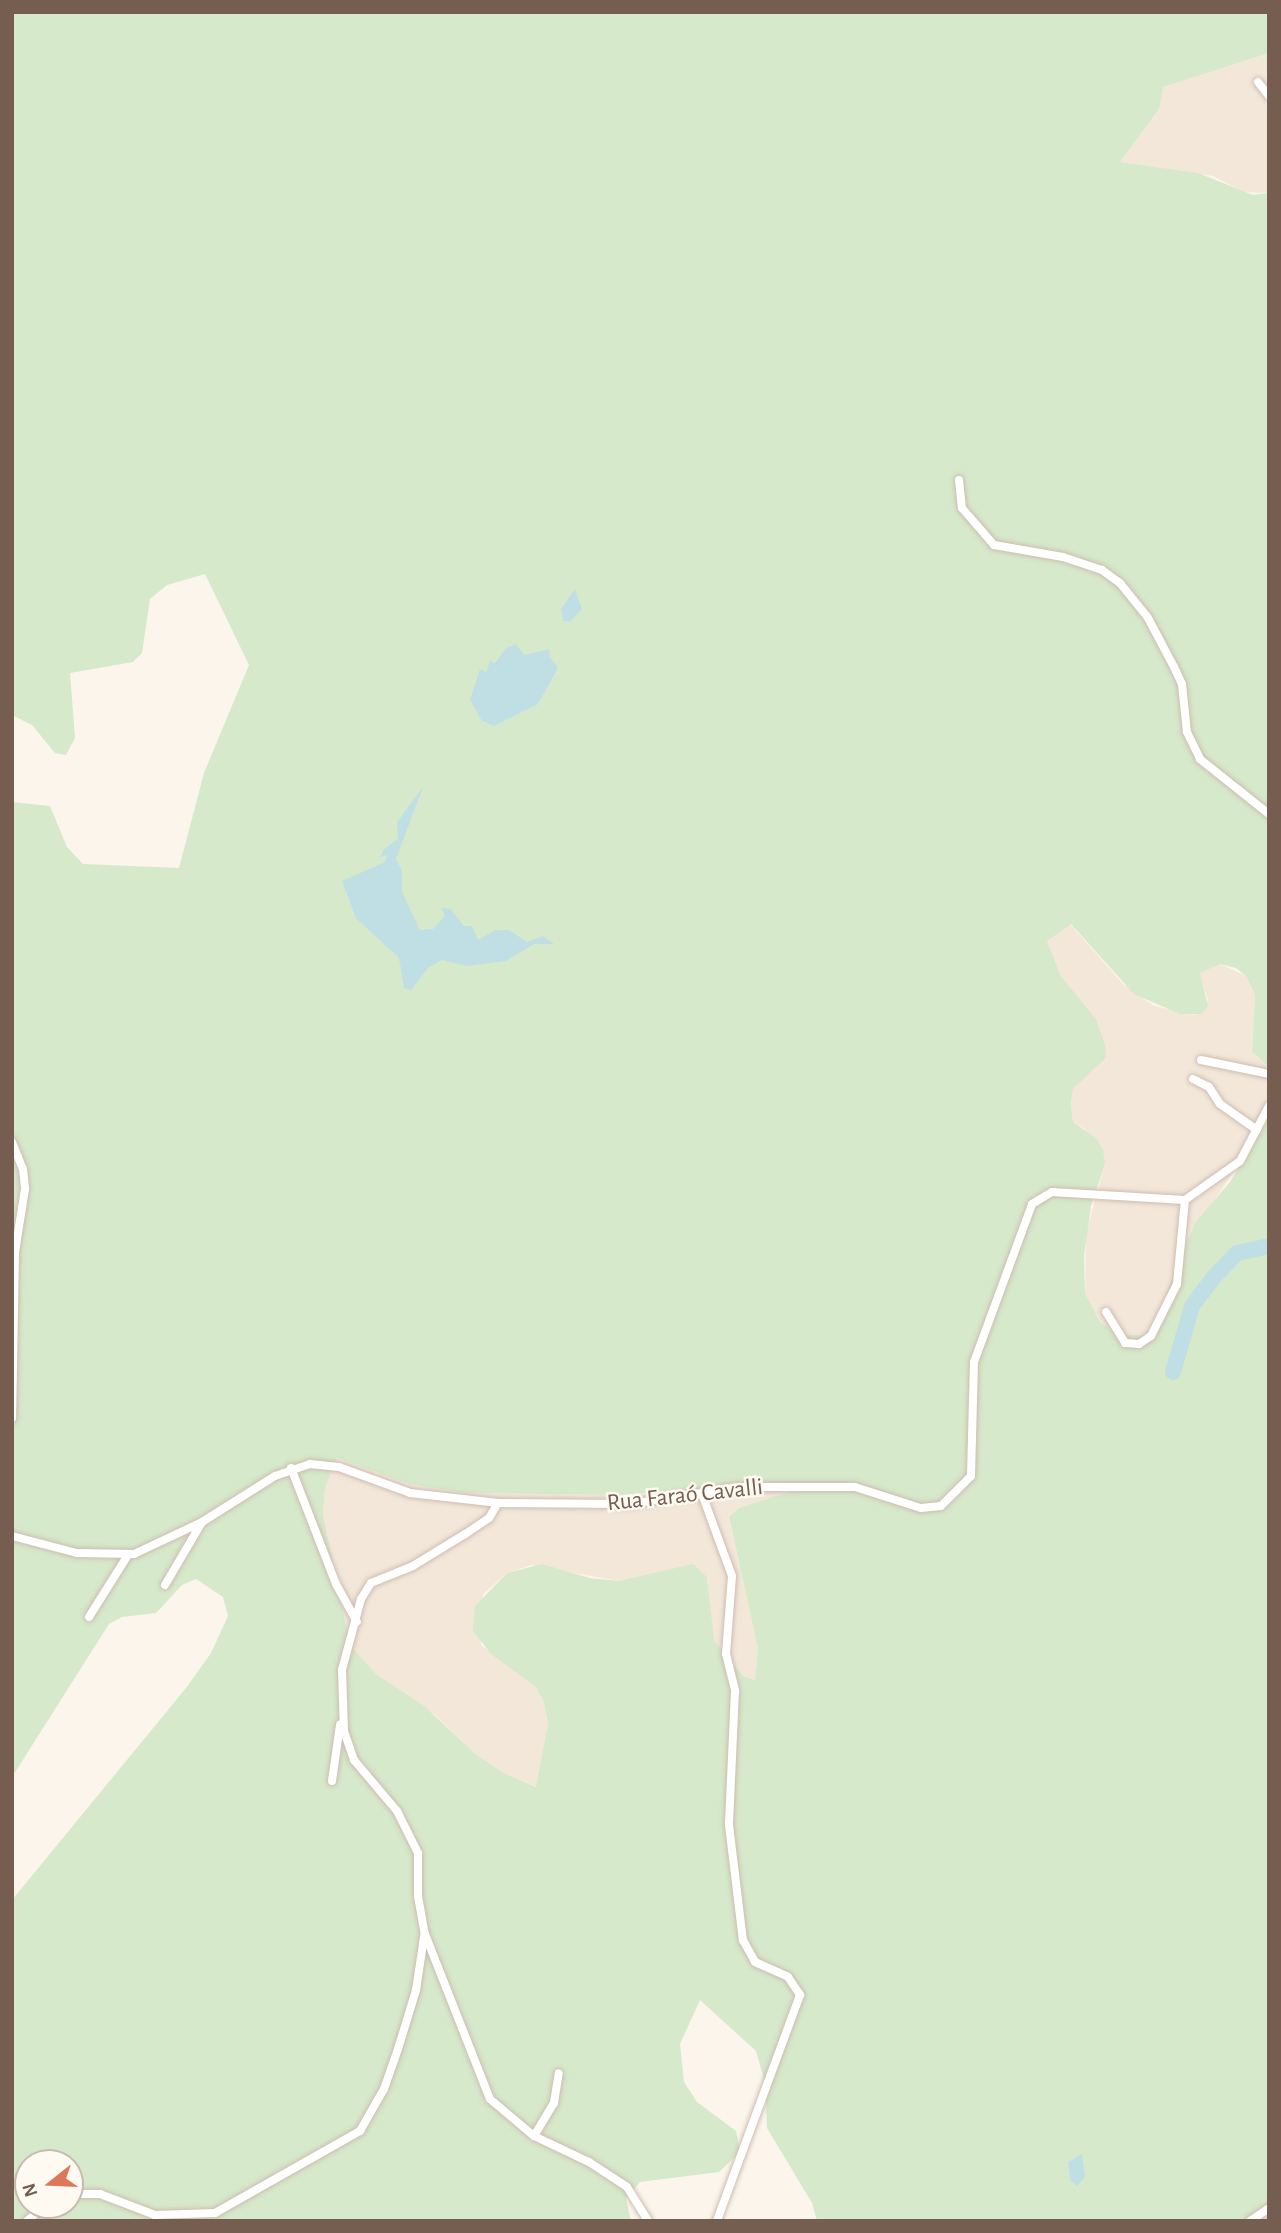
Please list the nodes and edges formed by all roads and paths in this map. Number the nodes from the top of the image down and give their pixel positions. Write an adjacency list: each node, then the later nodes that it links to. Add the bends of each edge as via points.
1 (1258, 82): 2 (street)
2 (1269, 96)
3 (959, 480): 4 (street, via 961,508 994,545 1063,557 1102,570 1120,583 1148,618 1182,684 1186,732 1200,759)
4 (1269, 814)
5 (1201, 1060): 6 (street)
6 (1269, 1074)
7 (1193, 1079): 9 (street, via 1209,1087 1220,1104)
8 (1269, 1106): 9 (street)
9 (1257, 1130): 11 (street, via 1240,1161)
10 (12, 1142): 13 (street, via 23,1169 24,1189 15,1252)
11 (1185, 1200): 12 (street, via 1177,1284 1151,1336 1139,1344 1125,1343); 15 (street, Rua Faraó Cavalli, via 1052,1192 1032,1204 974,1362 971,1476 941,1506 921,1508 855,1487 740,1487)
12 (1107, 1312)
13 (12, 1418)
14 (291, 1468): 16 (street, Rua Faraó Cavalli, via 310,1464 339,1467 411,1493); 17 (street, Rua Faraó Cavalli); 22 (street)
15 (702, 1494): 16 (street, Rua Faraó Cavalli, via 631,1504); 31 (street, via 732,1576 726,1654 735,1691 729,1825 743,1940 755,1962 788,1977 800,1995)
16 (498, 1503): 22 (street, via 489,1518 442,1548 371,1583)
17 (202, 1522): 19 (street, Rua Faraó Cavalli); 20 (street)
18 (12, 1536): 19 (street, Rua Faraó Cavalli, via 77,1553)
19 (128, 1555): 21 (street)
20 (165, 1584)
21 (89, 1617)
22 (357, 1622): 23 (street, via 342,1670)
23 (343, 1709): 24 (street); 25 (street, via 344,1731 354,1760 397,1811 418,1853 418,1896)
24 (331, 1781)
25 (425, 1934): 27 (street, via 490,2099); 28 (street, via 416,1990 398,2049 384,2089 360,2131 215,2213 155,2215 100,2194)
26 (559, 2073): 27 (street, via 554,2104)
27 (534, 2136): 30 (street, via 590,2162 627,2187)
28 (84, 2194)
29 (1269, 2208): 32 (street)
30 (649, 2221)
31 (717, 2221)
32 (1251, 2221)

